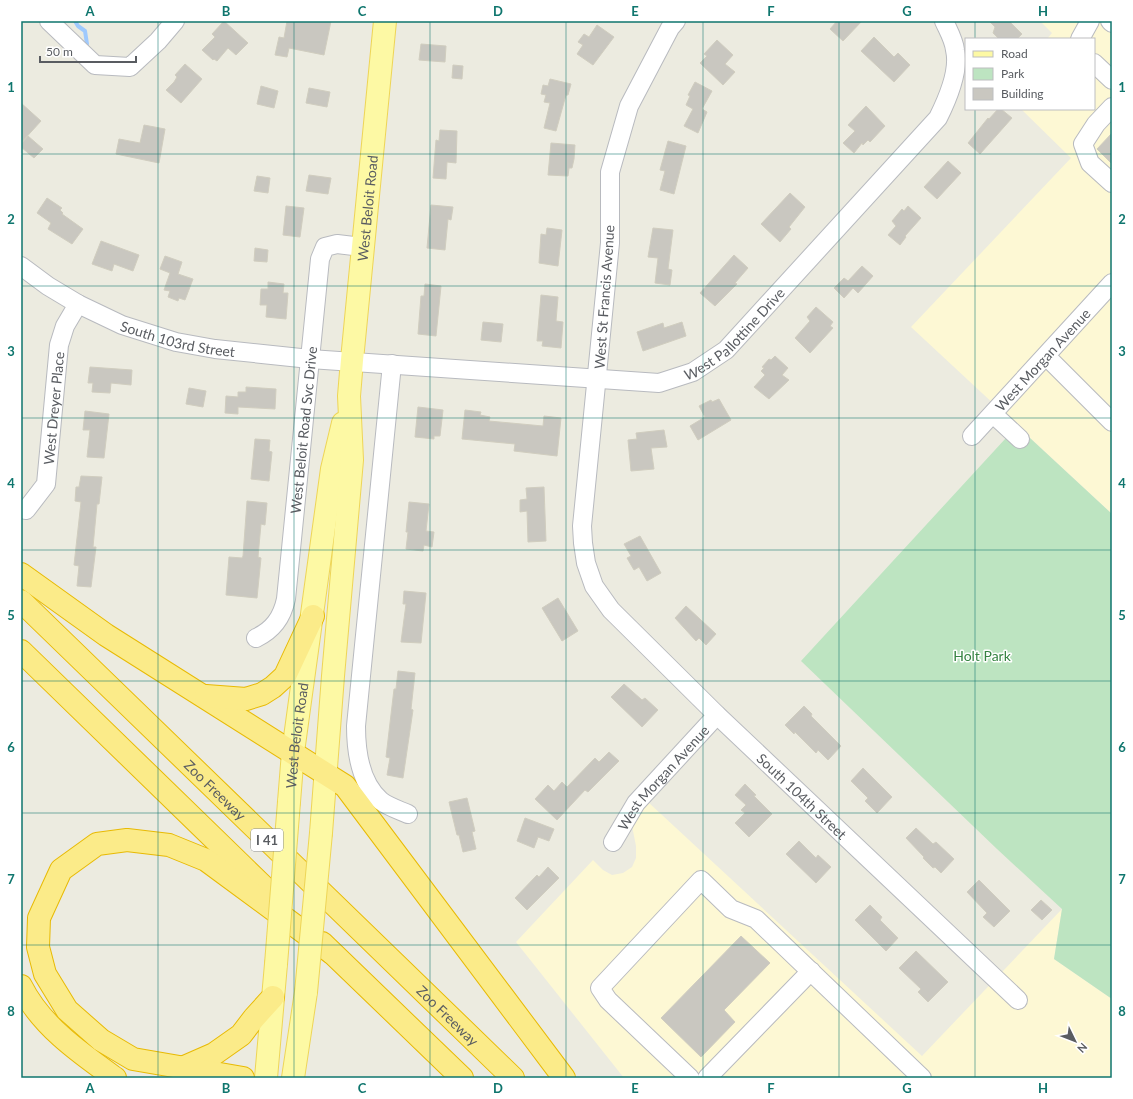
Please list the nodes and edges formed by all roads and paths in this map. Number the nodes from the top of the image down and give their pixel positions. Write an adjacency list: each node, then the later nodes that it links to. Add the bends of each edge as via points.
1 (49, 21): 2 (street, via 95,65 130,67)
2 (175, 21)
3 (385, 21): 14 (main road, West Beloit Road)
4 (676, 21): 22 (street, West St Francis Avenue, via 629,106 610,172 610,243)
5 (944, 21): 22 (street, West Pallottine Drive, via 956,51 949,98 938,118 726,350 693,372 659,383)
6 (1090, 21): 9 (street)
7 (1110, 21): 8 (street)
8 (1112, 23)
9 (1081, 38)
10 (1095, 64): 11 (street)
11 (1112, 80)
12 (1112, 106): 13 (street, via 1083,144 1090,163)
13 (1112, 183)
14 (362, 247): 19 (street, West Beloit Road Svc Drive, via 337,244 325,248 320,259); 20 (main road, West Beloit Road)
15 (21, 266): 17 (street, South 103rd Street)
16 (1112, 283): 18 (street, West Morgan Avenue)
17 (78, 304): 19 (street, South 103rd Street, via 122,324 176,342 215,349); 28 (street, West Dreyer Place, via 65,326 59,345 46,484)
18 (1046, 356): 24 (street, West Morgan Avenue); 25 (street)
19 (310, 359): 20 (street, South 103rd Street); 33 (street, West Beloit Road Svc Drive, via 286,599 283,612 276,624)
20 (352, 360): 21 (street, West Pallottine Drive); 23 (main road, West Beloit Road)
21 (392, 364): 22 (street, West Pallottine Drive); 39 (street, via 356,747 364,777 375,794 389,806)
22 (598, 378): 30 (street, West St Francis Avenue, via 582,533 586,563)
23 (349, 396): 32 (main road, West Beloit Road, via 332,469); 38 (main road, West Beloit Road, via 352,460)
24 (993, 414): 26 (street, West Morgan Avenue); 27 (street)
25 (1112, 422)
26 (972, 436)
27 (1020, 439)
28 (26, 510)
29 (21, 574): 35 (highway, via 106,635)
30 (594, 586): 36 (street, South 104th Street, via 611,610)
31 (21, 601): 52 (highway, Zoo Freeway / I 41)
32 (312, 616): 35 (highway, via 285,676 273,687 246,699); 37 (main road, West Beloit Road)
33 (256, 638)
34 (21, 651): 41 (highway, I 41)
35 (200, 695): 37 (highway)
36 (717, 716): 40 (street, West Morgan Avenue, via 636,804); 45 (street, South 104th Street)
37 (293, 752): 38 (highway); 44 (main road, West Beloit Road, bridge)
38 (326, 773): 50 (main road, West Beloit Road, bridge, via 306,992); 53 (highway, via 345,786)
39 (408, 814)
40 (613, 842)
41 (332, 953): 46 (highway, via 206,860 169,845 127,840 96,844 61,870 39,918 38,947 45,974 67,1010 101,1040 133,1059); 51 (highway, I 41)
42 (811, 971): 54 (street, via 756,919 731,909 701,880 600,988 608,1000); 55 (street); 56 (street)
43 (21, 986): 47 (highway, via 46,1020 74,1049)
44 (273, 997): 46 (highway, via 241,1035 214,1054); 49 (main road, West Beloit Road)
45 (1018, 1000)
46 (182, 1068): 48 (highway)
47 (115, 1078)
48 (243, 1078)
49 (266, 1078)
50 (293, 1078)
51 (462, 1078)
52 (513, 1078)
53 (564, 1078)
54 (690, 1078)
55 (707, 1078)
56 (922, 1078)

